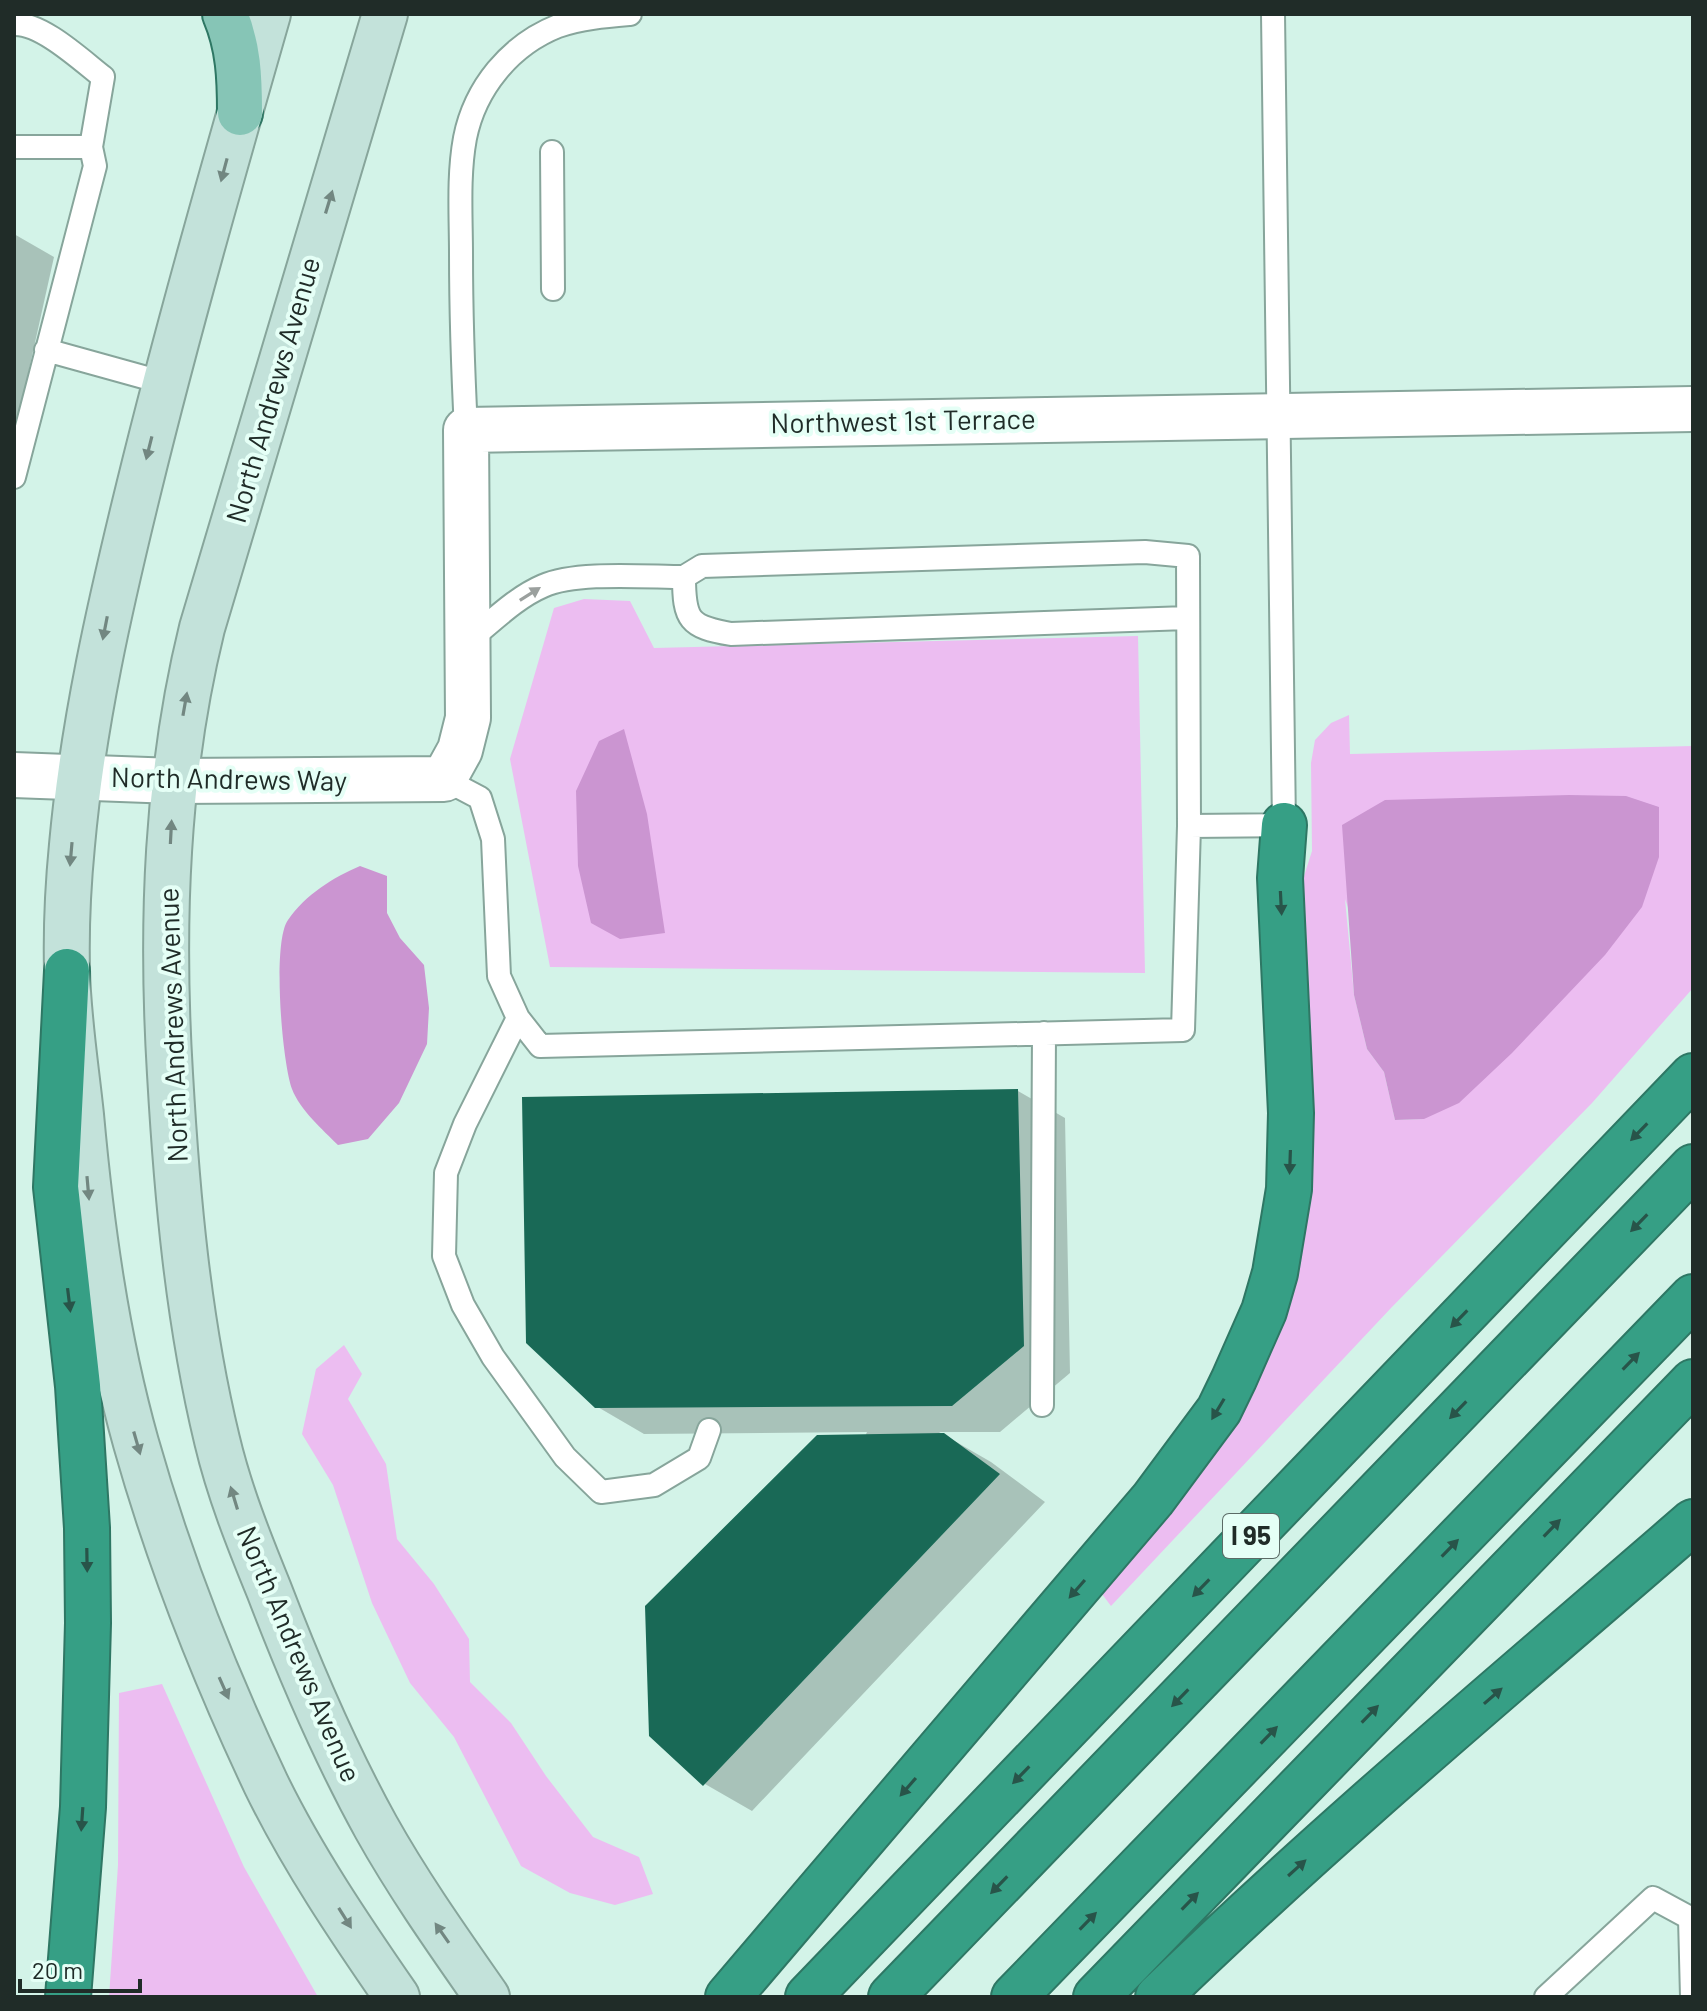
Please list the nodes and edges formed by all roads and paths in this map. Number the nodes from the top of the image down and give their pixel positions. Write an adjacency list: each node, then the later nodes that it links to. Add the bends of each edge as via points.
1 (225, 14): 7 (main road, via 240,68)
2 (268, 14): 7 (main road)
3 (385, 14): 24 (main road, North Andrews Avenue, one-way to 3, via 202,628)
4 (630, 14): 16 (lane, via 582,20 537,37 501,67 477,100 465,138 461,183)
5 (1273, 14): 15 (lane)
6 (14, 24): 9 (lane, via 26,24 68,49 103,77)
7 (240, 113): 13 (main road, one-way to 13)
8 (14, 147): 9 (lane)
9 (91, 147): 12 (lane, via 95,166)
10 (552, 152): 11 (lane)
11 (553, 289)
12 (46, 350): 13 (lane); 17 (lane)
13 (165, 383): 22 (main road, one-way to 22, via 107,616)
14 (1693, 409): 15 (street, Northwest 1st Terrace)
15 (1278, 414): 16 (street, Northwest 1st Terrace); 25 (lane)
16 (466, 430): 20 (street)
17 (14, 477)
18 (684, 577): 19 (lane, via 690,618 702,630 731,634); 19 (lane, via 702,566 1145,552 1188,556); 20 (lane, one-way to 18, via 546,584 590,577)
19 (1187, 618): 26 (lane)
20 (468, 641): 23 (street, via 468,718 460,750)
21 (14, 775): 22 (street, North Andrews Way)
22 (80, 777): 24 (street, North Andrews Way); 27 (main road, one-way to 27, via 68,894)
23 (444, 779): 24 (street, North Andrews Way); 28 (lane, via 480,798 493,839 499,976)
24 (174, 781): 39 (main road, North Andrews Avenue, one-way to 24, via 422,1904 341,1761 241,1520 217,1441 184,1245 174,1142 166,963)
25 (1284, 825): 26 (lane); 40 (highway, one-way to 40, via 1280,878 1291,1113 1289,1189 1264,1311 1234,1379 1219,1410 1153,1499)
26 (1189, 826): 29 (lane, via 1183,1030)
27 (67, 971): 37 (highway, one-way to 37, via 56,1187 78,1386 88,1623 83,1807); 38 (main road, one-way to 38, via 89,1204 103,1290 135,1441 159,1517 195,1619 268,1787)
28 (518, 1018): 29 (lane, via 540,1046); 35 (lane, via 446,1173 444,1256 463,1305 493,1357 565,1457 601,1492 654,1485 699,1458)
29 (1044, 1033): 34 (lane)
30 (1693, 1076): 41 (highway, I 95, one-way to 41)
31 (1693, 1167): 42 (highway, one-way to 42)
32 (1693, 1297): 43 (highway, one-way to 32)
33 (1693, 1382): 44 (highway, one-way to 33)
34 (1042, 1405)
35 (709, 1430)
36 (1693, 1522): 45 (highway, one-way to 36, via 1301,1864)
37 (68, 1997)
38 (397, 1997)
39 (487, 1997)
40 (728, 1997)
41 (808, 1997)
42 (891, 1997)
43 (1014, 1997)
44 (1096, 1997)
45 (1158, 1997)
46 (1546, 1997): 47 (lane, via 1653,1898 1690,1918)
47 (1692, 1997)

